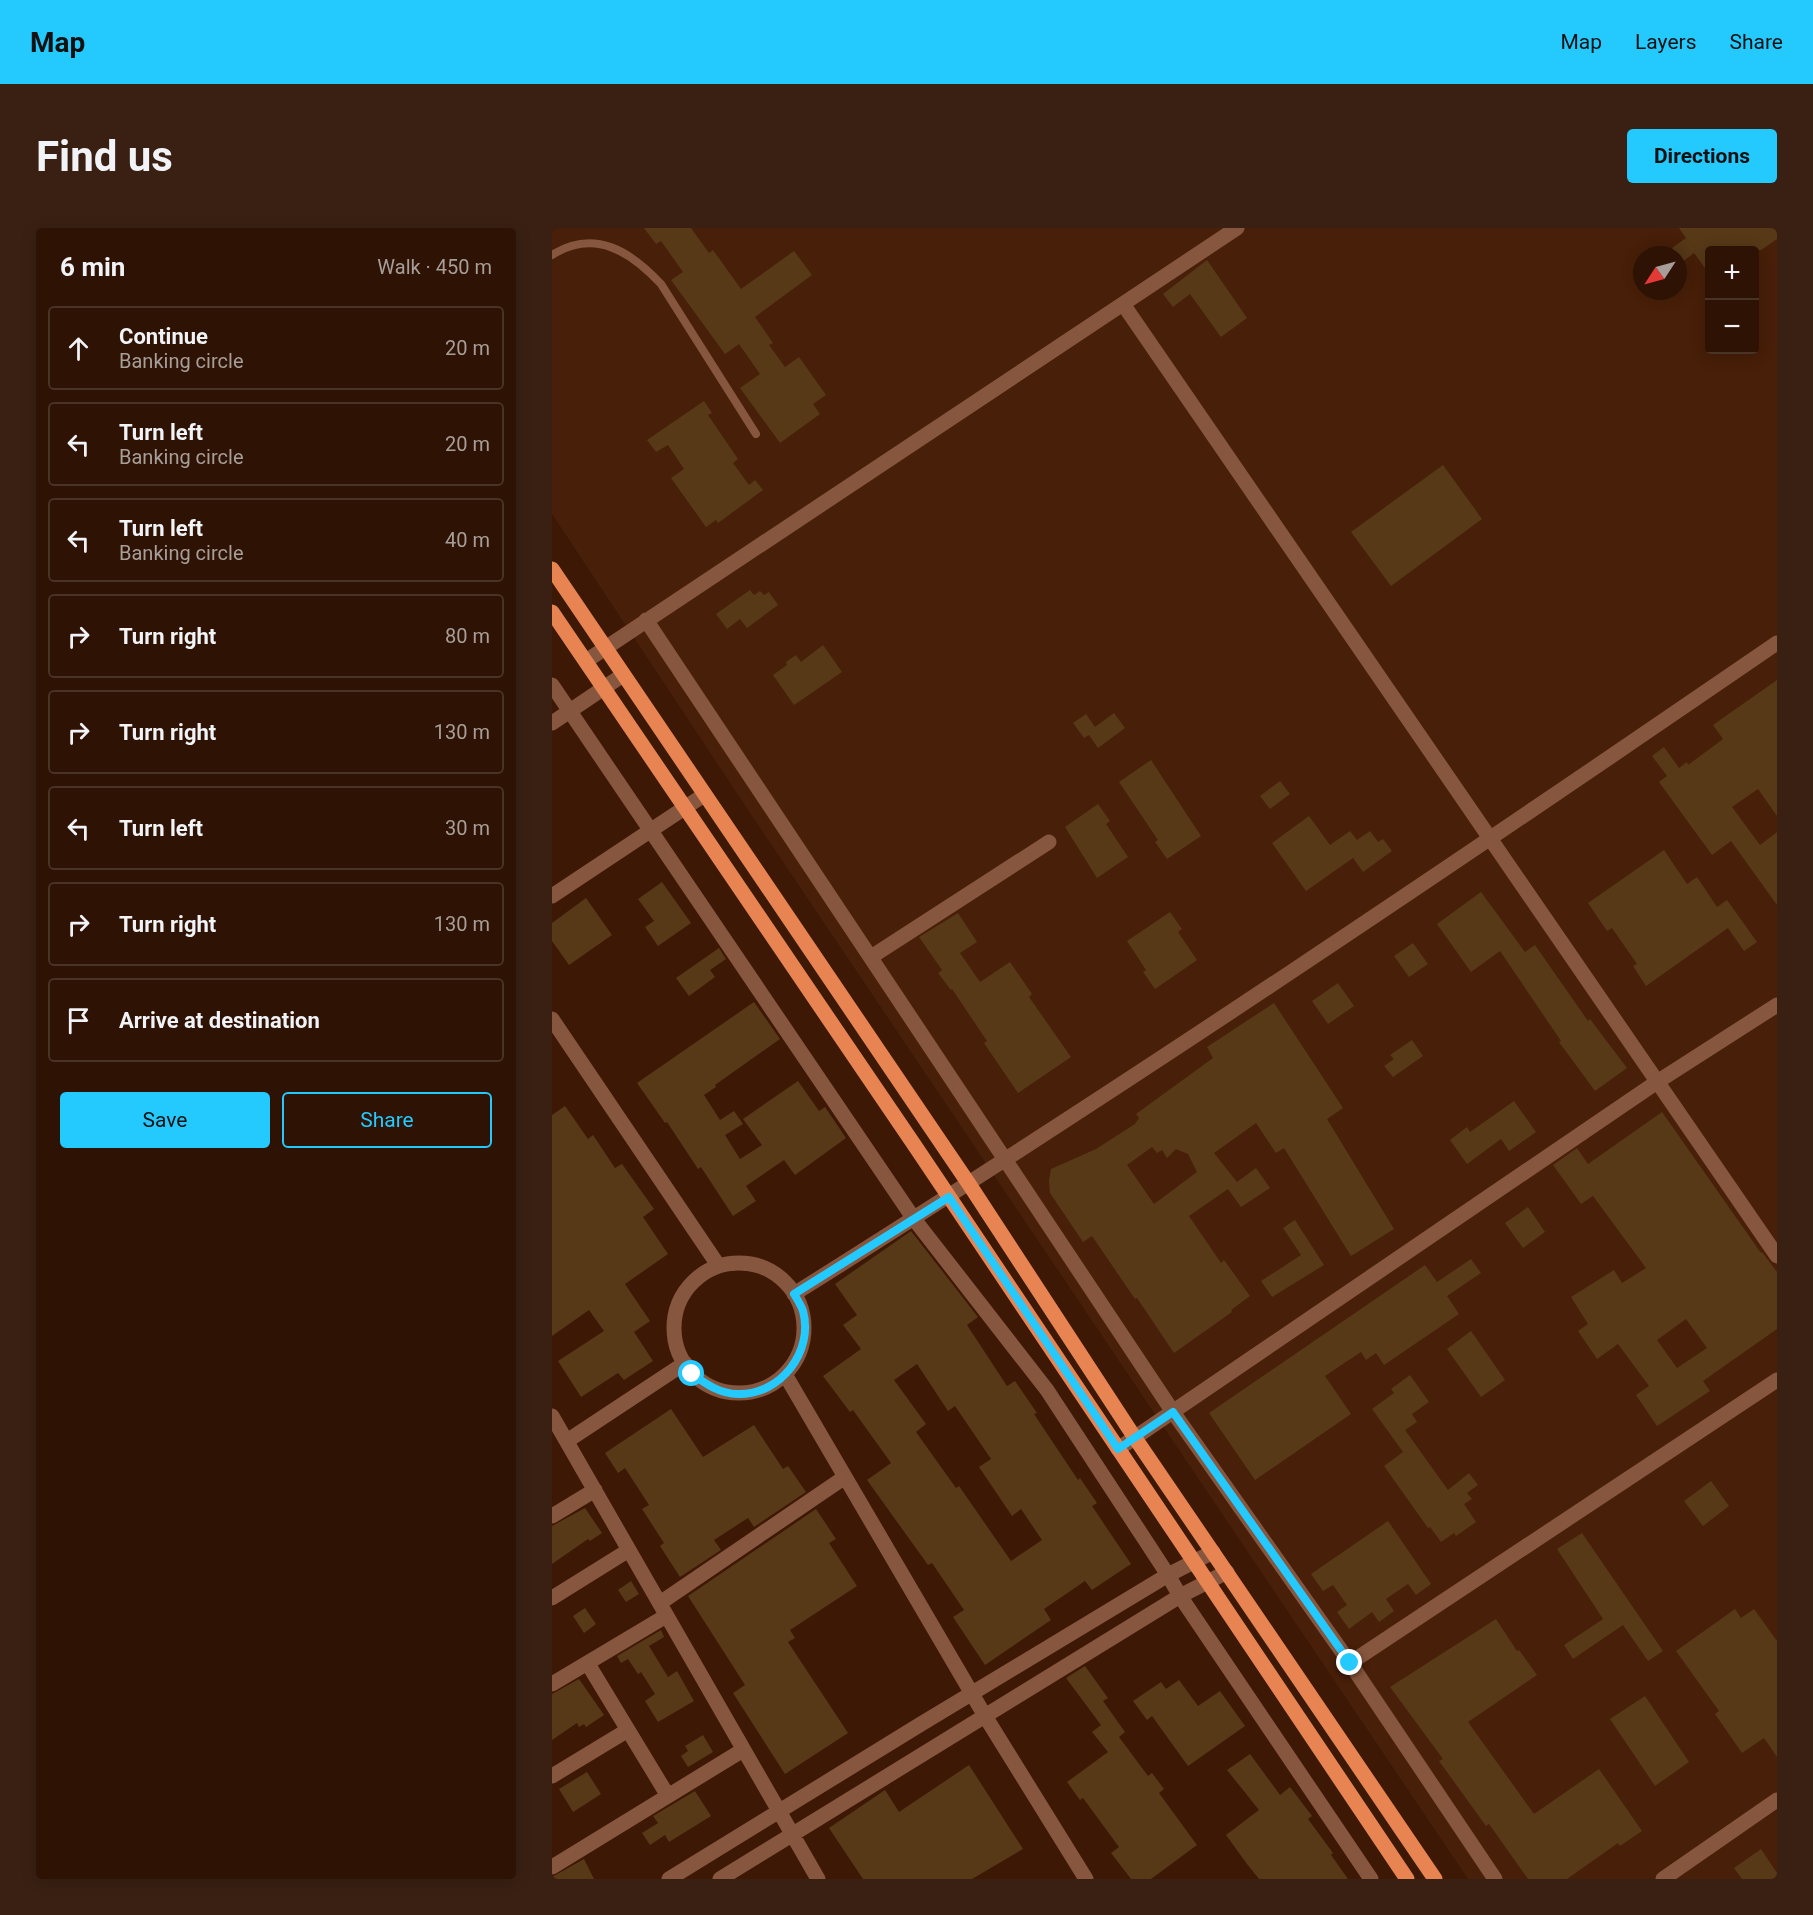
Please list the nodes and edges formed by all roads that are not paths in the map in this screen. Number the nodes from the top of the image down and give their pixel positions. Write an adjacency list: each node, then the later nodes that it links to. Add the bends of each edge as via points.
1 (1237, 228): 3 (street)
2 (552, 255): 4 (lane, via 579,243 601,243 642,263 661,284)
3 (1122, 304): 7 (street); 19 (street)
4 (756, 435)
5 (552, 569): 9 (main road)
6 (552, 612): 10 (main road)
7 (646, 620): 9 (street); 22 (street)
8 (1777, 643): 19 (street)
9 (604, 648): 10 (street); 11 (main road)
10 (586, 661): 13 (main road)
11 (622, 675): 13 (street); 16 (main road)
12 (552, 685): 14 (street)
13 (604, 688): 14 (street); 17 (main road)
14 (570, 711): 15 (street); 18 (street)
15 (552, 723)
16 (704, 795): 17 (street); 27 (main road)
17 (685, 807): 18 (street); 28 (main road)
18 (651, 830): 21 (street); 29 (street)
19 (1490, 839): 25 (street); 26 (street)
20 (1049, 842): 22 (street)
21 (552, 896)
22 (870, 957): 26 (street)
23 (1777, 1005): 25 (street)
24 (552, 1019): 31 (street)
25 (1657, 1082): 30 (street); 36 (street)
26 (1005, 1160): 27 (street); 36 (street)
27 (969, 1184): 28 (street); 38 (main road)
28 (949, 1197): 29 (street); 40 (main road)
29 (914, 1219): 32 (street); 48 (street, via 1047,1390)
30 (1777, 1257)
31 (718, 1265): 32 (street, via 740,1262 765,1267 787,1282); 33 (street, via 693,1280 679,1302 673,1326)
32 (794, 1294): 34 (street, via 803,1309 806,1329 800,1354)
33 (685, 1363): 34 (street, via 692,1374 714,1389 738,1394 763,1390); 39 (street)
34 (786, 1376): 41 (street)
35 (1777, 1380): 53 (street)
36 (1173, 1412): 38 (street); 53 (street)
37 (552, 1416): 39 (street)
38 (1135, 1438): 40 (street); 45 (main road)
39 (567, 1441): 42 (street)
40 (1118, 1449): 46 (main road)
41 (845, 1477): 52 (street); 56 (street)
42 (594, 1490): 43 (street); 44 (street)
43 (552, 1516)
44 (629, 1550): 51 (street); 52 (street)
45 (1213, 1552): 46 (street); 47 (main road)
46 (1195, 1563): 48 (street); 49 (main road)
47 (1227, 1572): 49 (street); 72 (main road)
48 (1168, 1575): 50 (street); 56 (street)
49 (1208, 1583): 50 (street); 71 (main road)
50 (1180, 1596): 57 (street); 70 (street)
51 (552, 1598)
52 (663, 1609): 54 (street); 59 (street)
53 (1350, 1663): 73 (street)
54 (588, 1664): 55 (street); 58 (street)
55 (552, 1684)
56 (972, 1694): 57 (street); 63 (street)
57 (985, 1716): 64 (street); 69 (street)
58 (628, 1730): 60 (street); 61 (street)
59 (744, 1750): 61 (street); 63 (street)
60 (552, 1776)
61 (668, 1796): 65 (street)
62 (1777, 1800): 74 (street)
63 (779, 1811): 64 (street); 66 (street)
64 (792, 1835): 67 (street); 68 (street)
65 (552, 1867)
66 (669, 1879)
67 (720, 1879)
68 (818, 1879)
69 (1086, 1879)
70 (1371, 1879)
71 (1407, 1879)
72 (1435, 1879)
73 (1495, 1879)
74 (1663, 1879)

